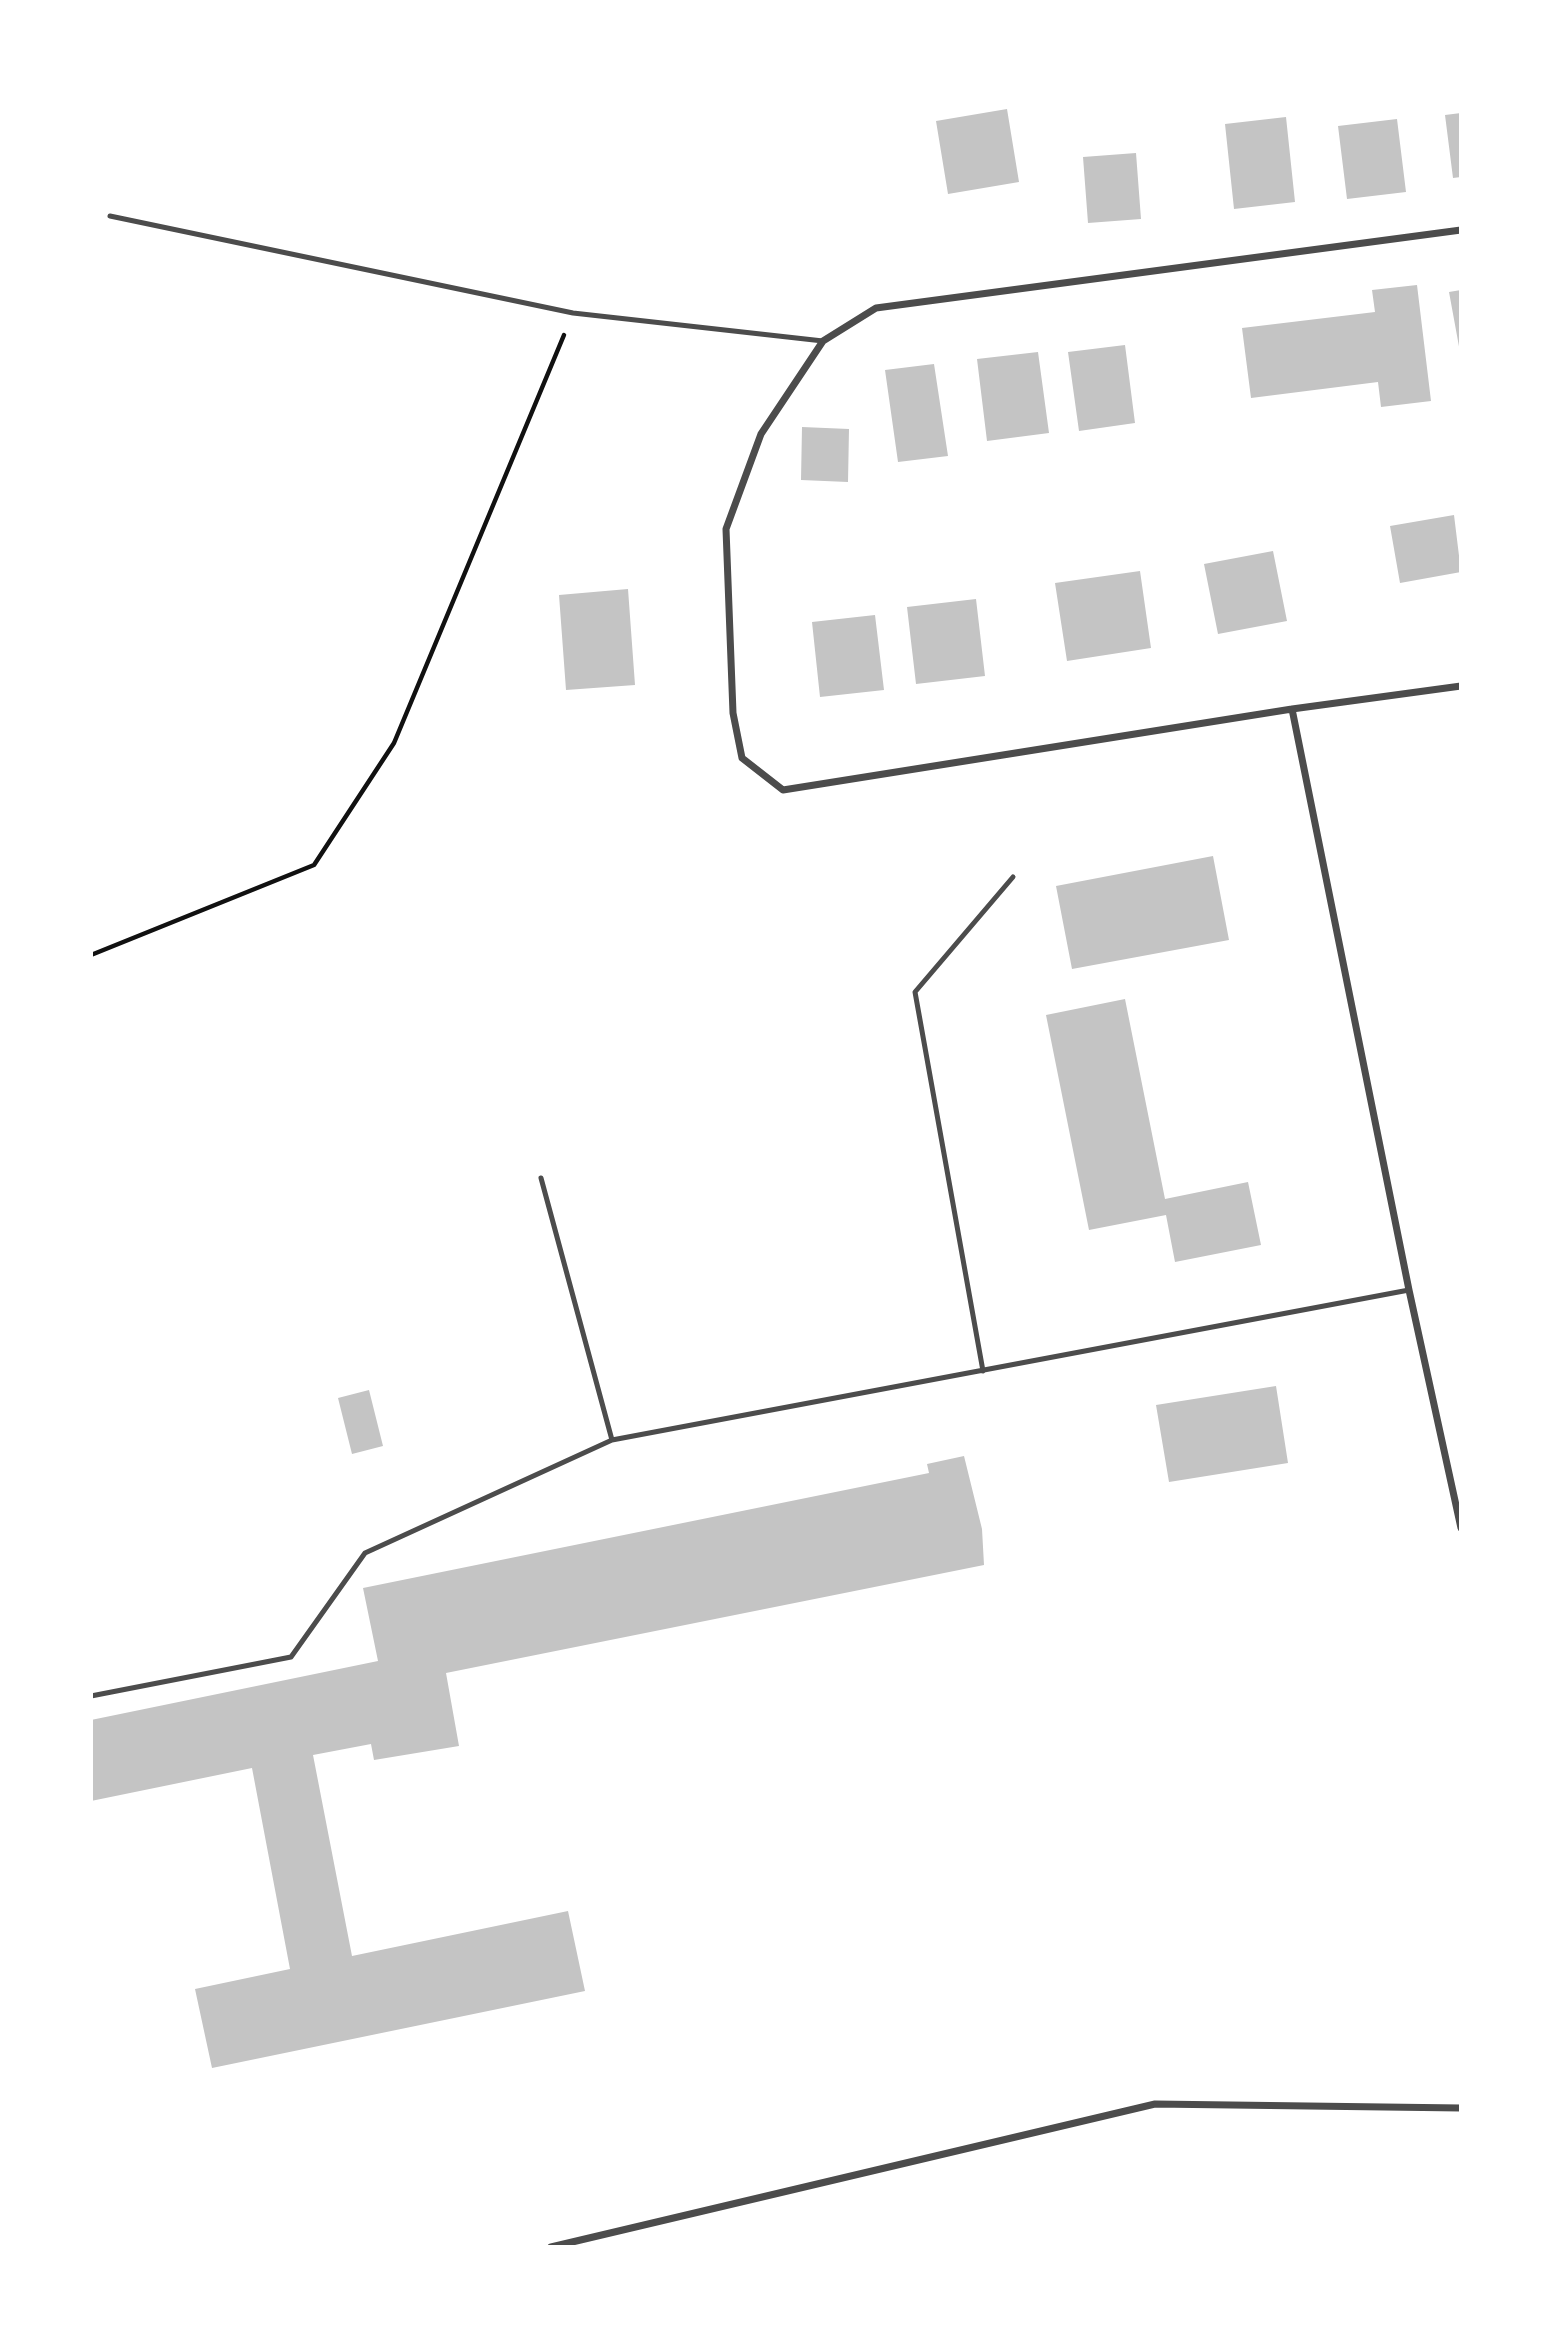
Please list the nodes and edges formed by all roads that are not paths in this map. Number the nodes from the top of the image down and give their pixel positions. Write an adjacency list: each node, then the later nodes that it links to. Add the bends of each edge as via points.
1 (110, 216): 3 (lane, via 573,313)
2 (1461, 230): 3 (street, via 876,309)
3 (823, 341): 5 (street, via 761,434 726,529 733,713 742,758 783,790)
4 (1461, 685): 5 (street)
5 (1292, 709): 8 (street)
6 (1013, 877): 9 (lane, via 915,992)
7 (541, 1178): 10 (lane)
8 (1409, 1290): 9 (lane); 11 (street)
9 (983, 1371): 10 (lane)
10 (612, 1440): 12 (lane, via 365,1553 291,1657)
11 (1461, 1528)
12 (91, 1696)
13 (1461, 2108): 14 (street, via 1155,2104)
14 (551, 2247)

